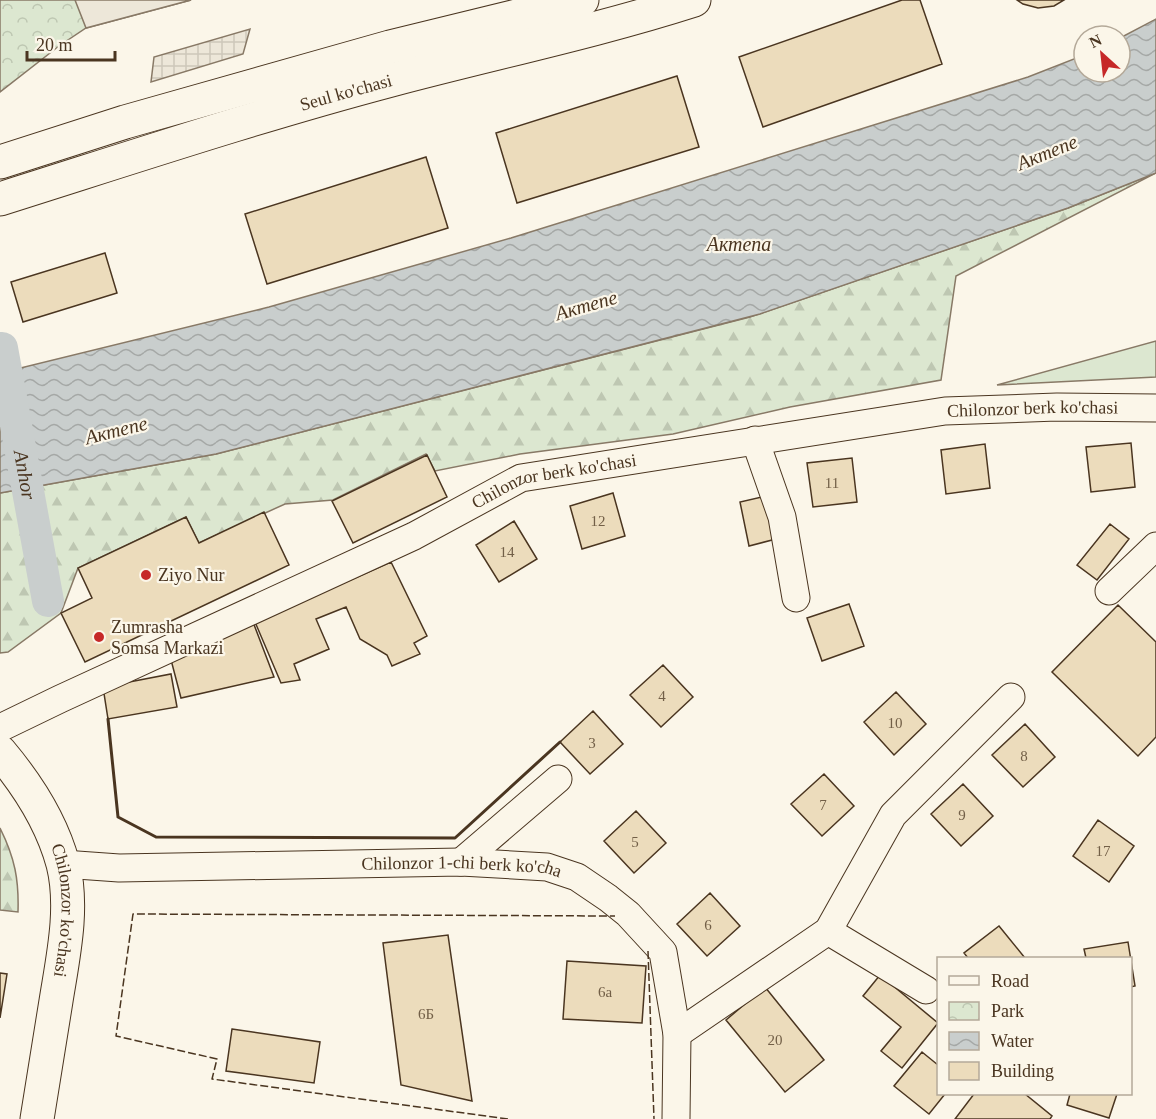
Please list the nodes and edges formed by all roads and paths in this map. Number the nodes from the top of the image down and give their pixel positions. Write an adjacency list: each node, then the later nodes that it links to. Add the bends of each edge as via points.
1 (582, 0): 3 (main road, Seul ko'chasi, via 390,47 125,122)
2 (693, 0): 4 (main road, Seul ko'chasi, via 389,80)
3 (0, 162)
4 (0, 199)
5 (1156, 408): 6 (street, Chilonzor berk ko'chasi, via 945,411)
6 (755, 441): 9 (street, via 782,518); 11 (street, Chilonzor berk ko'chasi, via 521,478 414,536)
7 (1156, 546): 8 (street)
8 (1109, 591)
9 (796, 598)
10 (1011, 697): 16 (street, via 893,815)
11 (0, 728)
12 (0, 752): 15 (main road, Chilonzor ko'chasi, via 43,815)
13 (558, 779): 14 (street)
14 (461, 862): 15 (street, Chilonzor 1-chi berk ko'cha, via 119,868); 18 (street, Chilonzor 1-chi berk ko'cha, via 547,867 577,877 608,898 663,952)
15 (63, 864): 19 (main road, Chilonzor ko'chasi, via 65,948)
16 (828, 931): 17 (street); 18 (street)
17 (926, 990)
18 (677, 1034): 20 (street, Chilonzor 1-chi berk ko'cha)
19 (37, 1119)
20 (676, 1119)

